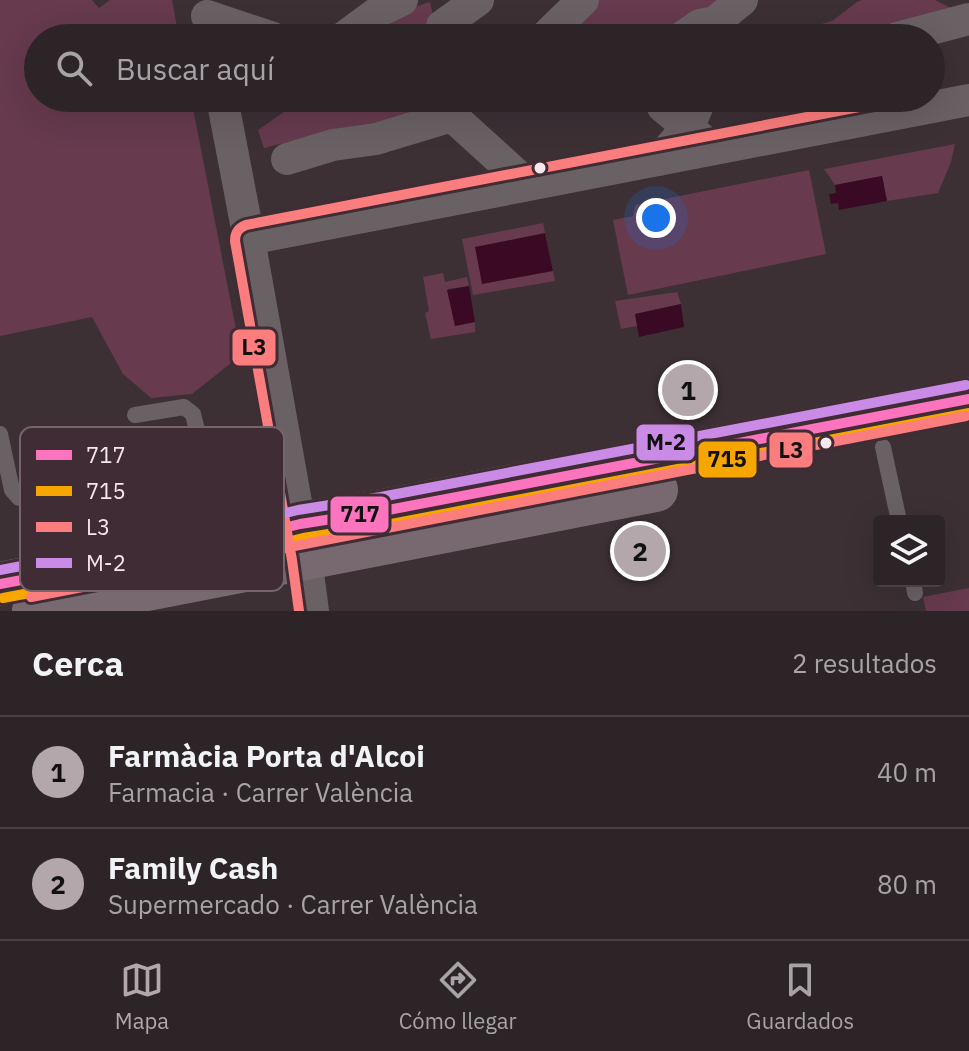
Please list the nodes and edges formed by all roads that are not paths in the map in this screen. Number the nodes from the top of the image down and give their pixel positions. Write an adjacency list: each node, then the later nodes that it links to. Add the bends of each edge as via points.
1 (402, 0): 9 (street)
2 (478, 0): 7 (street)
3 (583, 0): 10 (street)
4 (742, 0): 11 (street)
5 (208, 18): 8 (street)
6 (969, 19): 12 (street)
7 (441, 21)
8 (228, 24)
9 (358, 24)
10 (558, 24)
11 (705, 24)
12 (945, 25)
13 (969, 100): 14 (street)
14 (945, 105)
15 (225, 112): 22 (street)
16 (694, 112): 18 (street); 20 (street)
17 (907, 112): 18 (street)
18 (714, 149): 20 (street)
19 (287, 159): 21 (street, via 452,116)
20 (659, 160): 21 (street)
21 (528, 185): 22 (street)
22 (249, 239): 26 (street)
23 (969, 399): 34 (main road, via 493,490)
24 (135, 415): 25 (lane, via 184,407 193,414)
25 (196, 427)
26 (283, 427)
27 (969, 430): 30 (main road)
28 (0, 434): 31 (lane, via 12,490)
29 (284, 435): 34 (street)
30 (883, 447): 32 (lane); 34 (main road)
31 (20, 498)
32 (898, 515)
33 (284, 540): 34 (main road)
34 (303, 541): 35 (main road); 40 (street)
35 (284, 546)
36 (20, 580): 37 (main road)
37 (0, 584)
38 (111, 591): 39 (main road)
39 (34, 611)
40 (313, 611)

